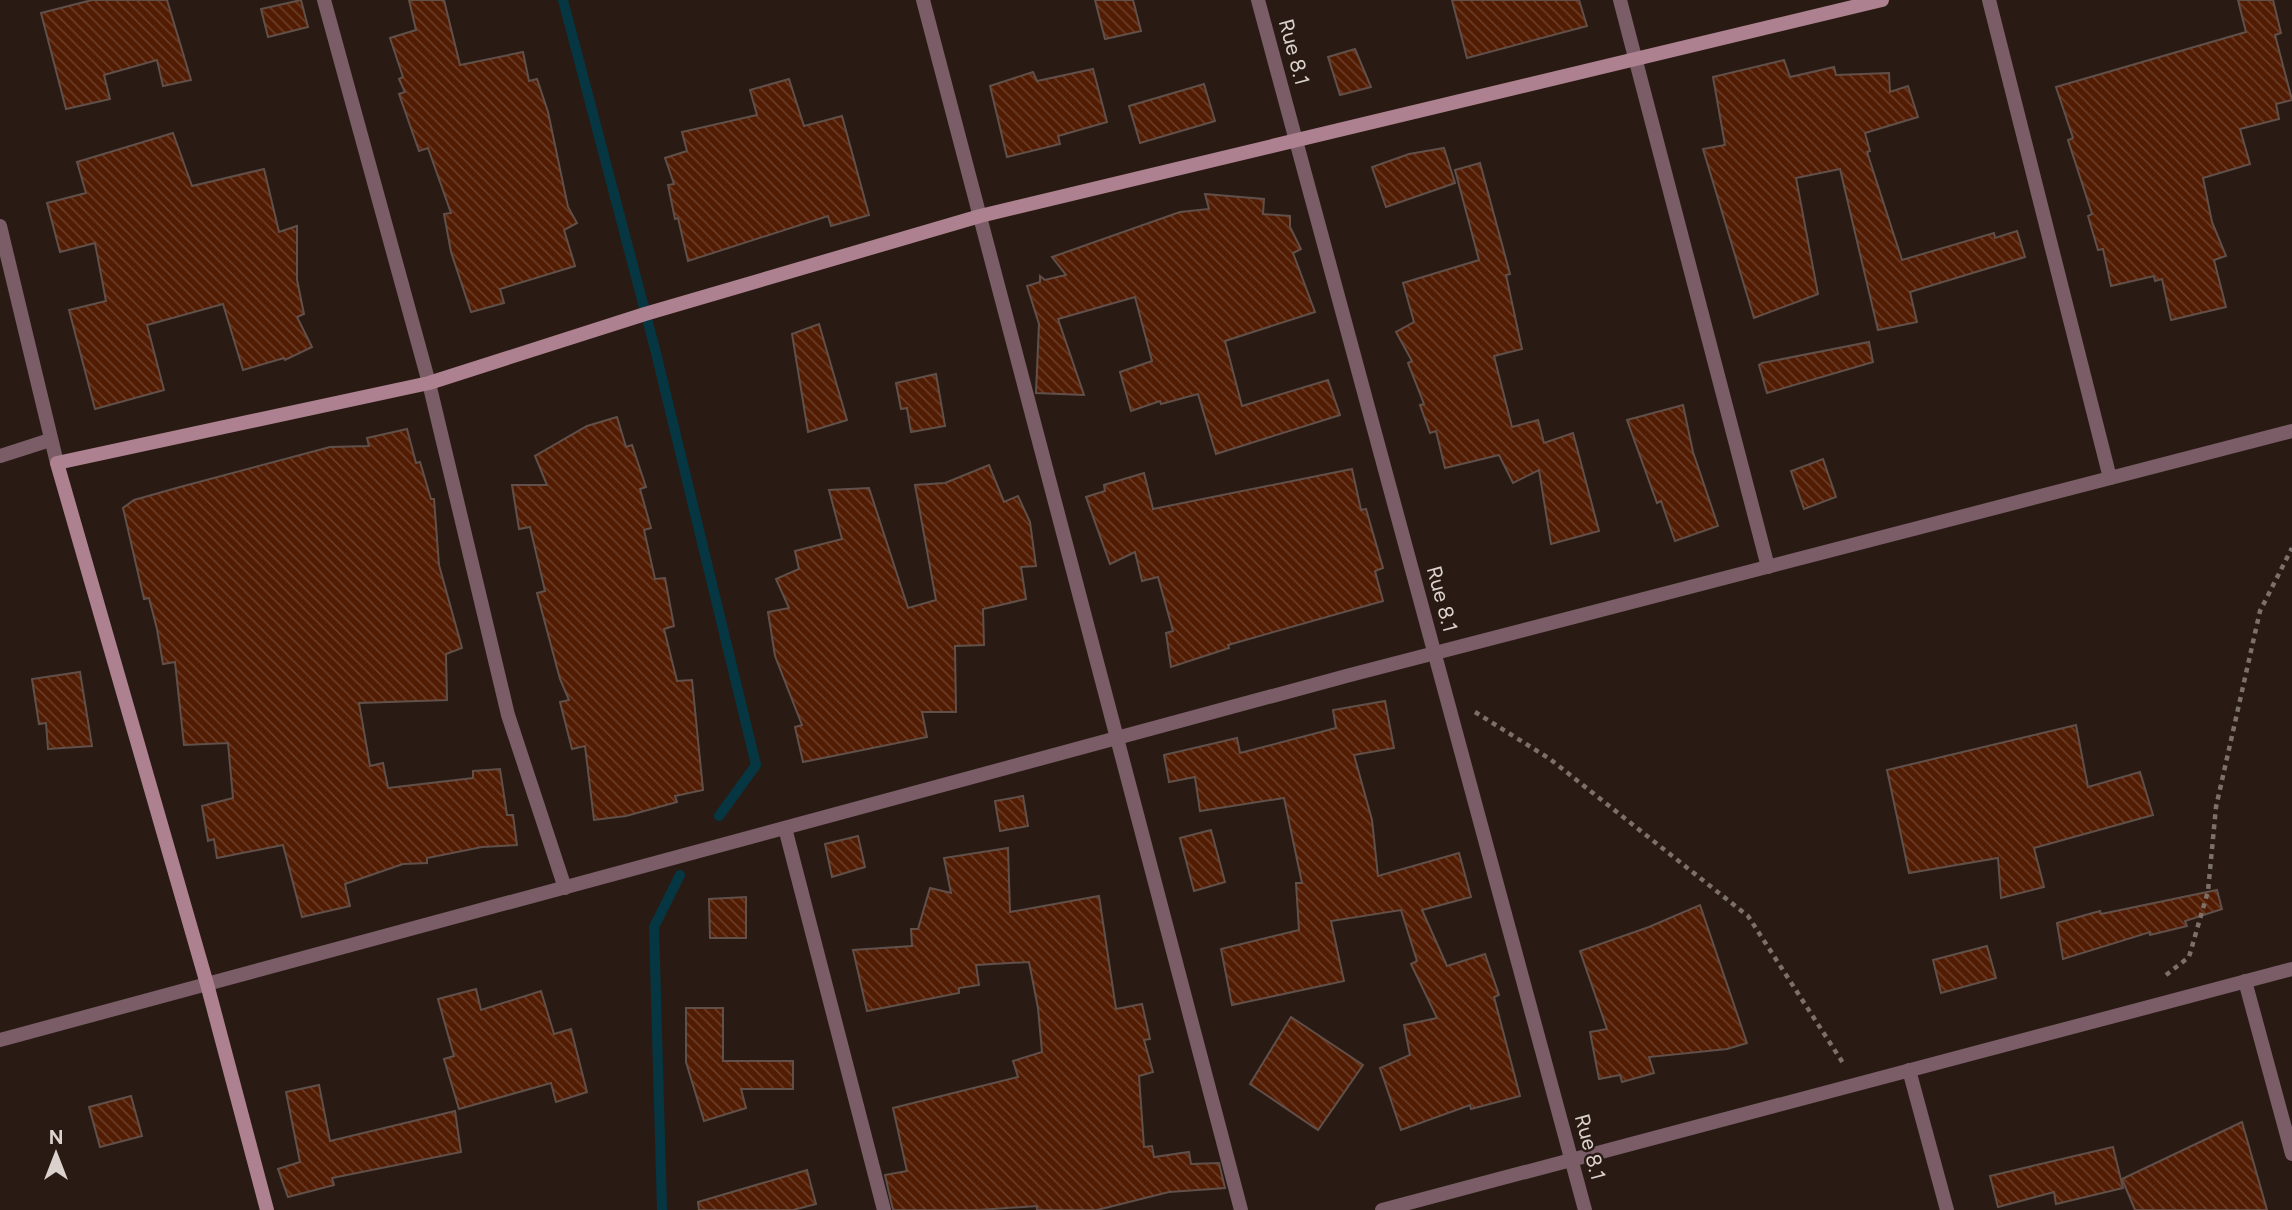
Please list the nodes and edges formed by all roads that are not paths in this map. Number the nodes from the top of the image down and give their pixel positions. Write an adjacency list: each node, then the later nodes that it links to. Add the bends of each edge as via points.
1 (324, 0): 11 (street)
2 (923, 0): 9 (street)
3 (1258, 0): 8 (street, Rue 8.1)
4 (1620, 0): 7 (street)
5 (1882, 0): 7 (street)
6 (1989, 0): 16 (street)
7 (1634, 59): 8 (street); 17 (street)
8 (1296, 140): 9 (street); 18 (street, Rue 8.1)
9 (980, 216): 11 (street); 19 (street)
10 (0, 226): 13 (street)
11 (429, 383): 15 (street); 21 (street, via 508,715)
12 (2292, 431): 16 (street)
13 (50, 440): 14 (street); 15 (street)
14 (0, 456)
15 (57, 463): 24 (street)
16 (2110, 478): 17 (street)
17 (1768, 567): 18 (street)
18 (1435, 653): 19 (street); 28 (street, Rue 8.1)
19 (1118, 738): 20 (street); 31 (street)
20 (785, 828): 21 (street); 30 (street)
21 (565, 888): 24 (street)
22 (2292, 969): 23 (street)
23 (2245, 981): 26 (street); 27 (street)
24 (208, 984): 25 (street); 29 (street)
25 (0, 1040)
26 (1909, 1070): 28 (street); 34 (street)
27 (2292, 1154)
28 (1571, 1159): 32 (street); 33 (street, Rue 8.1)
29 (267, 1210)
30 (884, 1210)
31 (1241, 1210)
32 (1382, 1210)
33 (1585, 1210)
34 (1947, 1210)

